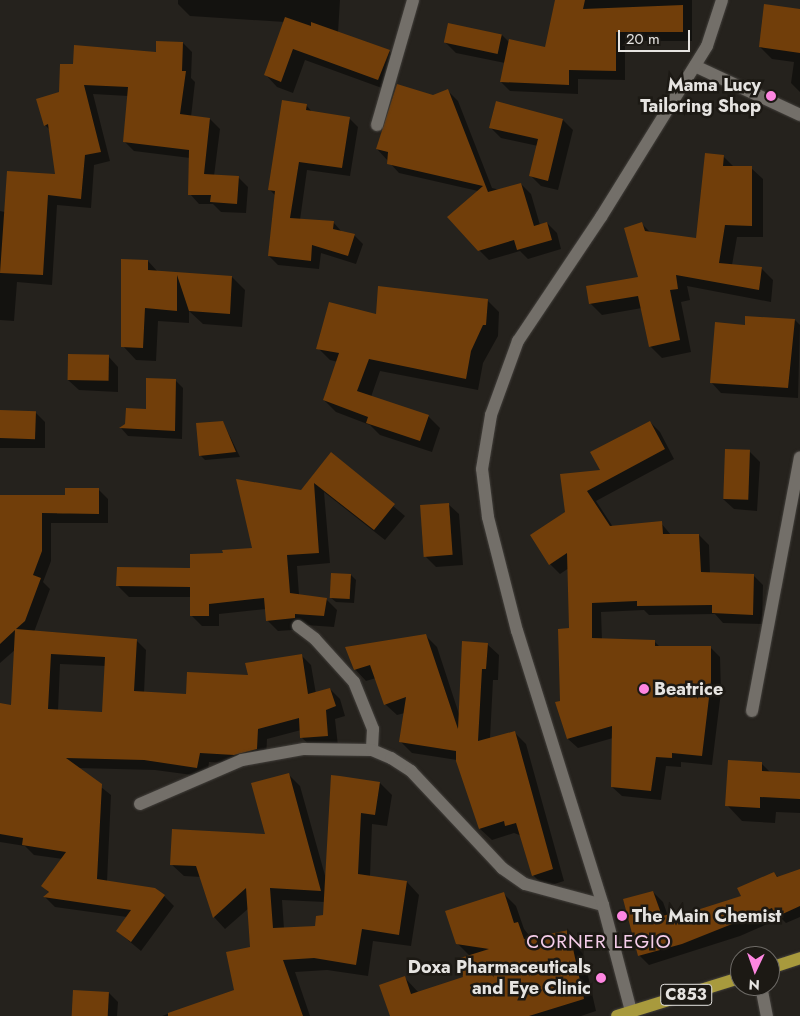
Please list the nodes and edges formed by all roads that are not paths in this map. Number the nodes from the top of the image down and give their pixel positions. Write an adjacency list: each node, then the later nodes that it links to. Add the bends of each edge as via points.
1 (413, 0): 5 (street)
2 (722, 0): 3 (street, via 706,46)
3 (695, 66): 4 (street); 11 (street, via 601,217 518,341 491,415 482,469 488,517 517,631)
4 (800, 115)
5 (377, 125)
6 (800, 458): 8 (street)
7 (298, 626): 9 (street, via 315,639 354,682 373,729)
8 (752, 711)
9 (372, 750): 10 (street, via 304,749 242,760); 11 (street, via 411,771 502,868 525,884)
10 (140, 804)
11 (603, 906): 16 (street)
12 (800, 958): 13 (main road)
13 (780, 965)
14 (730, 981): 16 (main road, C853)
15 (763, 996): 18 (street)
16 (631, 1012): 17 (main road, C853)
17 (617, 1016)
18 (767, 1016)

